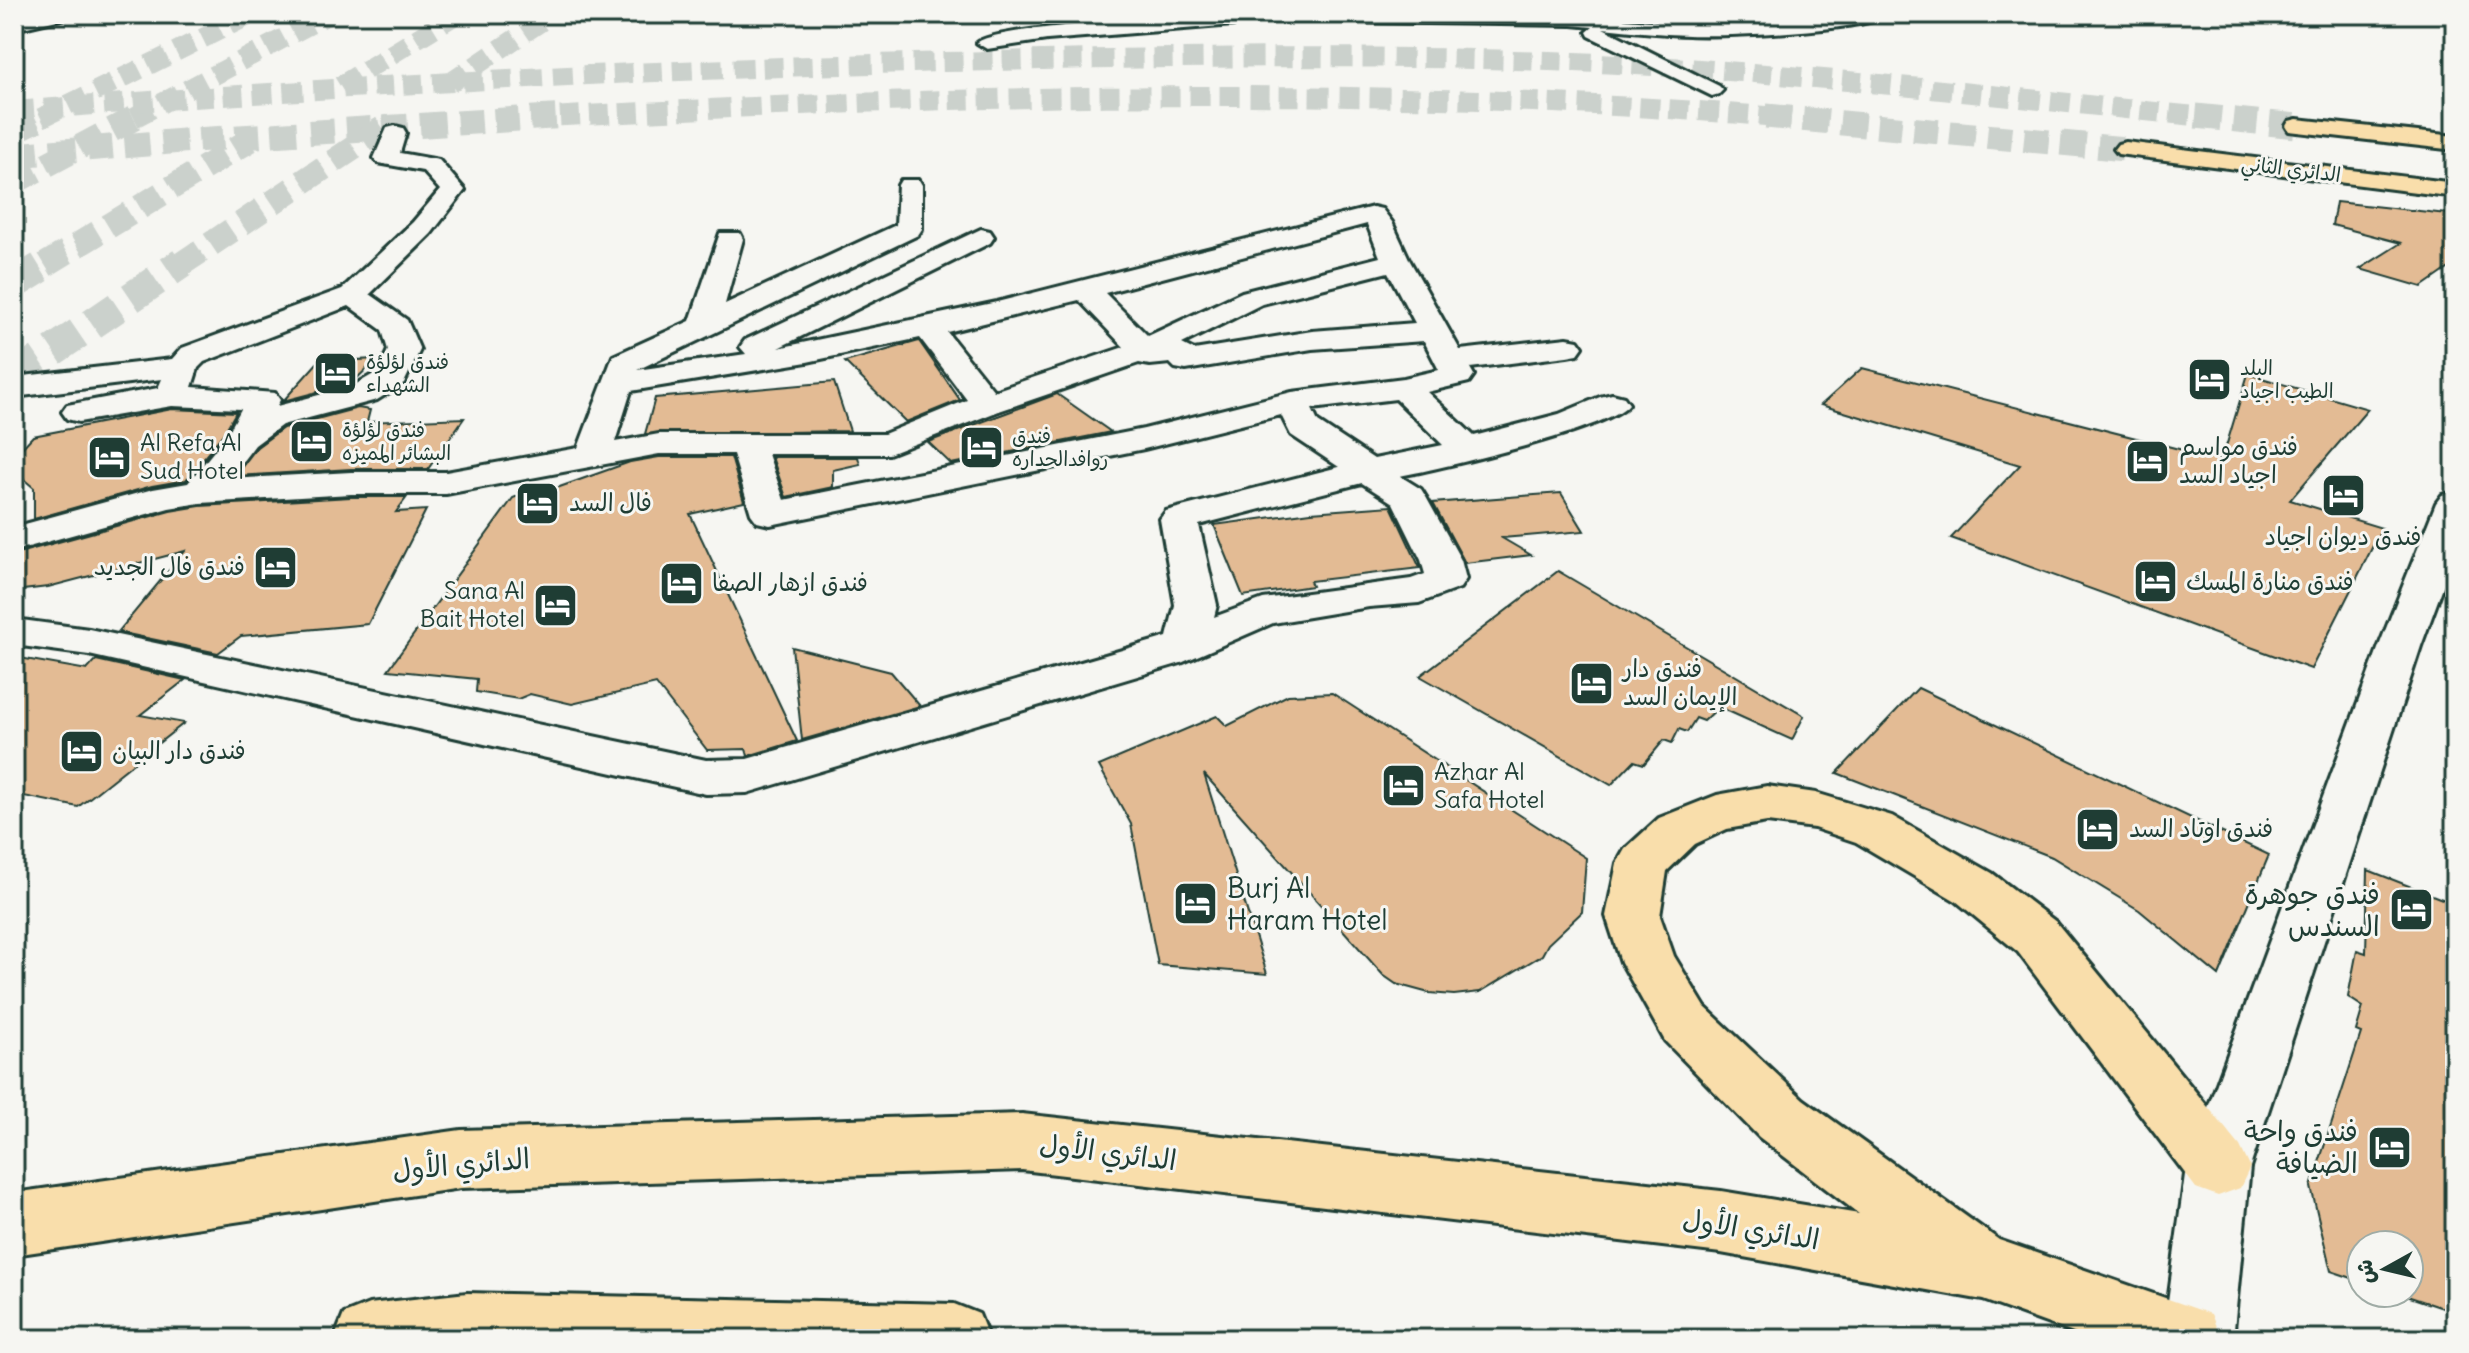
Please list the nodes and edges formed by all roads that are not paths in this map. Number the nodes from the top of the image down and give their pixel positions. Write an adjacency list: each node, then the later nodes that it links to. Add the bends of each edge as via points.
1 (60, 14): 4 (street)
2 (1880, 14): 3 (street, via 1820,24 1691,30)
3 (1572, 20): 5 (street, via 1284,16); 6 (street)
4 (14, 24)
5 (987, 43)
6 (1712, 90)
7 (2297, 126): 9 (highway, الدائري الثاني)
8 (395, 133): 17 (street, via 386,158 431,165 453,190 422,228)
9 (2455, 143)
10 (2126, 149): 12 (highway, الدائري الثاني)
11 (910, 185): 20 (street, via 909,229)
12 (2455, 190)
13 (981, 237): 25 (street)
14 (730, 239): 20 (street)
15 (1396, 261): 16 (street, via 1373,215); 18 (street); 22 (street)
16 (1085, 289): 19 (street); 24 (street)
17 (352, 295): 26 (street, via 193,355); 34 (street, via 396,326 404,350 393,376 365,393 270,418)
18 (1252, 298): 21 (street); 24 (street)
19 (926, 325): 25 (street); 31 (street)
20 (703, 327): 27 (street, via 624,363)
21 (1312, 340): 22 (street); 24 (street, via 1186,361 1178,352 1150,356)
22 (1442, 346): 23 (street); 29 (street, via 1458,375)
23 (1567, 347)
24 (1145, 350): 31 (street)
25 (708, 372): 27 (street)
26 (177, 381): 28 (street); 33 (street); 34 (street, via 263,400)
27 (617, 383): 37 (street)
28 (14, 387)
29 (1404, 388): 30 (street); 36 (street)
30 (1292, 402): 35 (street, via 1144,439 770,514); 38 (street, via 1303,428)
31 (987, 404): 35 (street, via 889,444)
32 (1612, 404): 36 (street, via 1571,421)
33 (79, 412)
34 (243, 438): 39 (street)
35 (747, 444): 37 (street, via 659,444)
36 (1467, 449): 38 (street)
37 (593, 455): 39 (street, via 446,483)
38 (1371, 470): 43 (street, via 1179,519 1196,605); 43 (street, via 1408,497 1446,579 1419,591 1263,612)
39 (200, 492): 41 (street)
40 (2455, 503): 44 (street)
41 (14, 539)
42 (14, 632): 43 (street, via 89,642 706,777 747,776)
43 (1186, 644)
44 (2218, 1167): 46 (highway, via 2037,937 1974,887 1874,829 1816,811 1767,804 1717,813 1677,831 1643,863 1633,916 1649,962 1685,1024 1781,1118); 50 (street)
45 (14, 1224): 46 (highway, الدائري الأول, via 461,1159 1022,1142 1721,1222)
46 (1983, 1267): 49 (highway, الدائري الأول)
47 (369, 1339): 48 (highway, via 467,1328)
48 (954, 1339)
49 (2186, 1339)
50 (2198, 1339)

